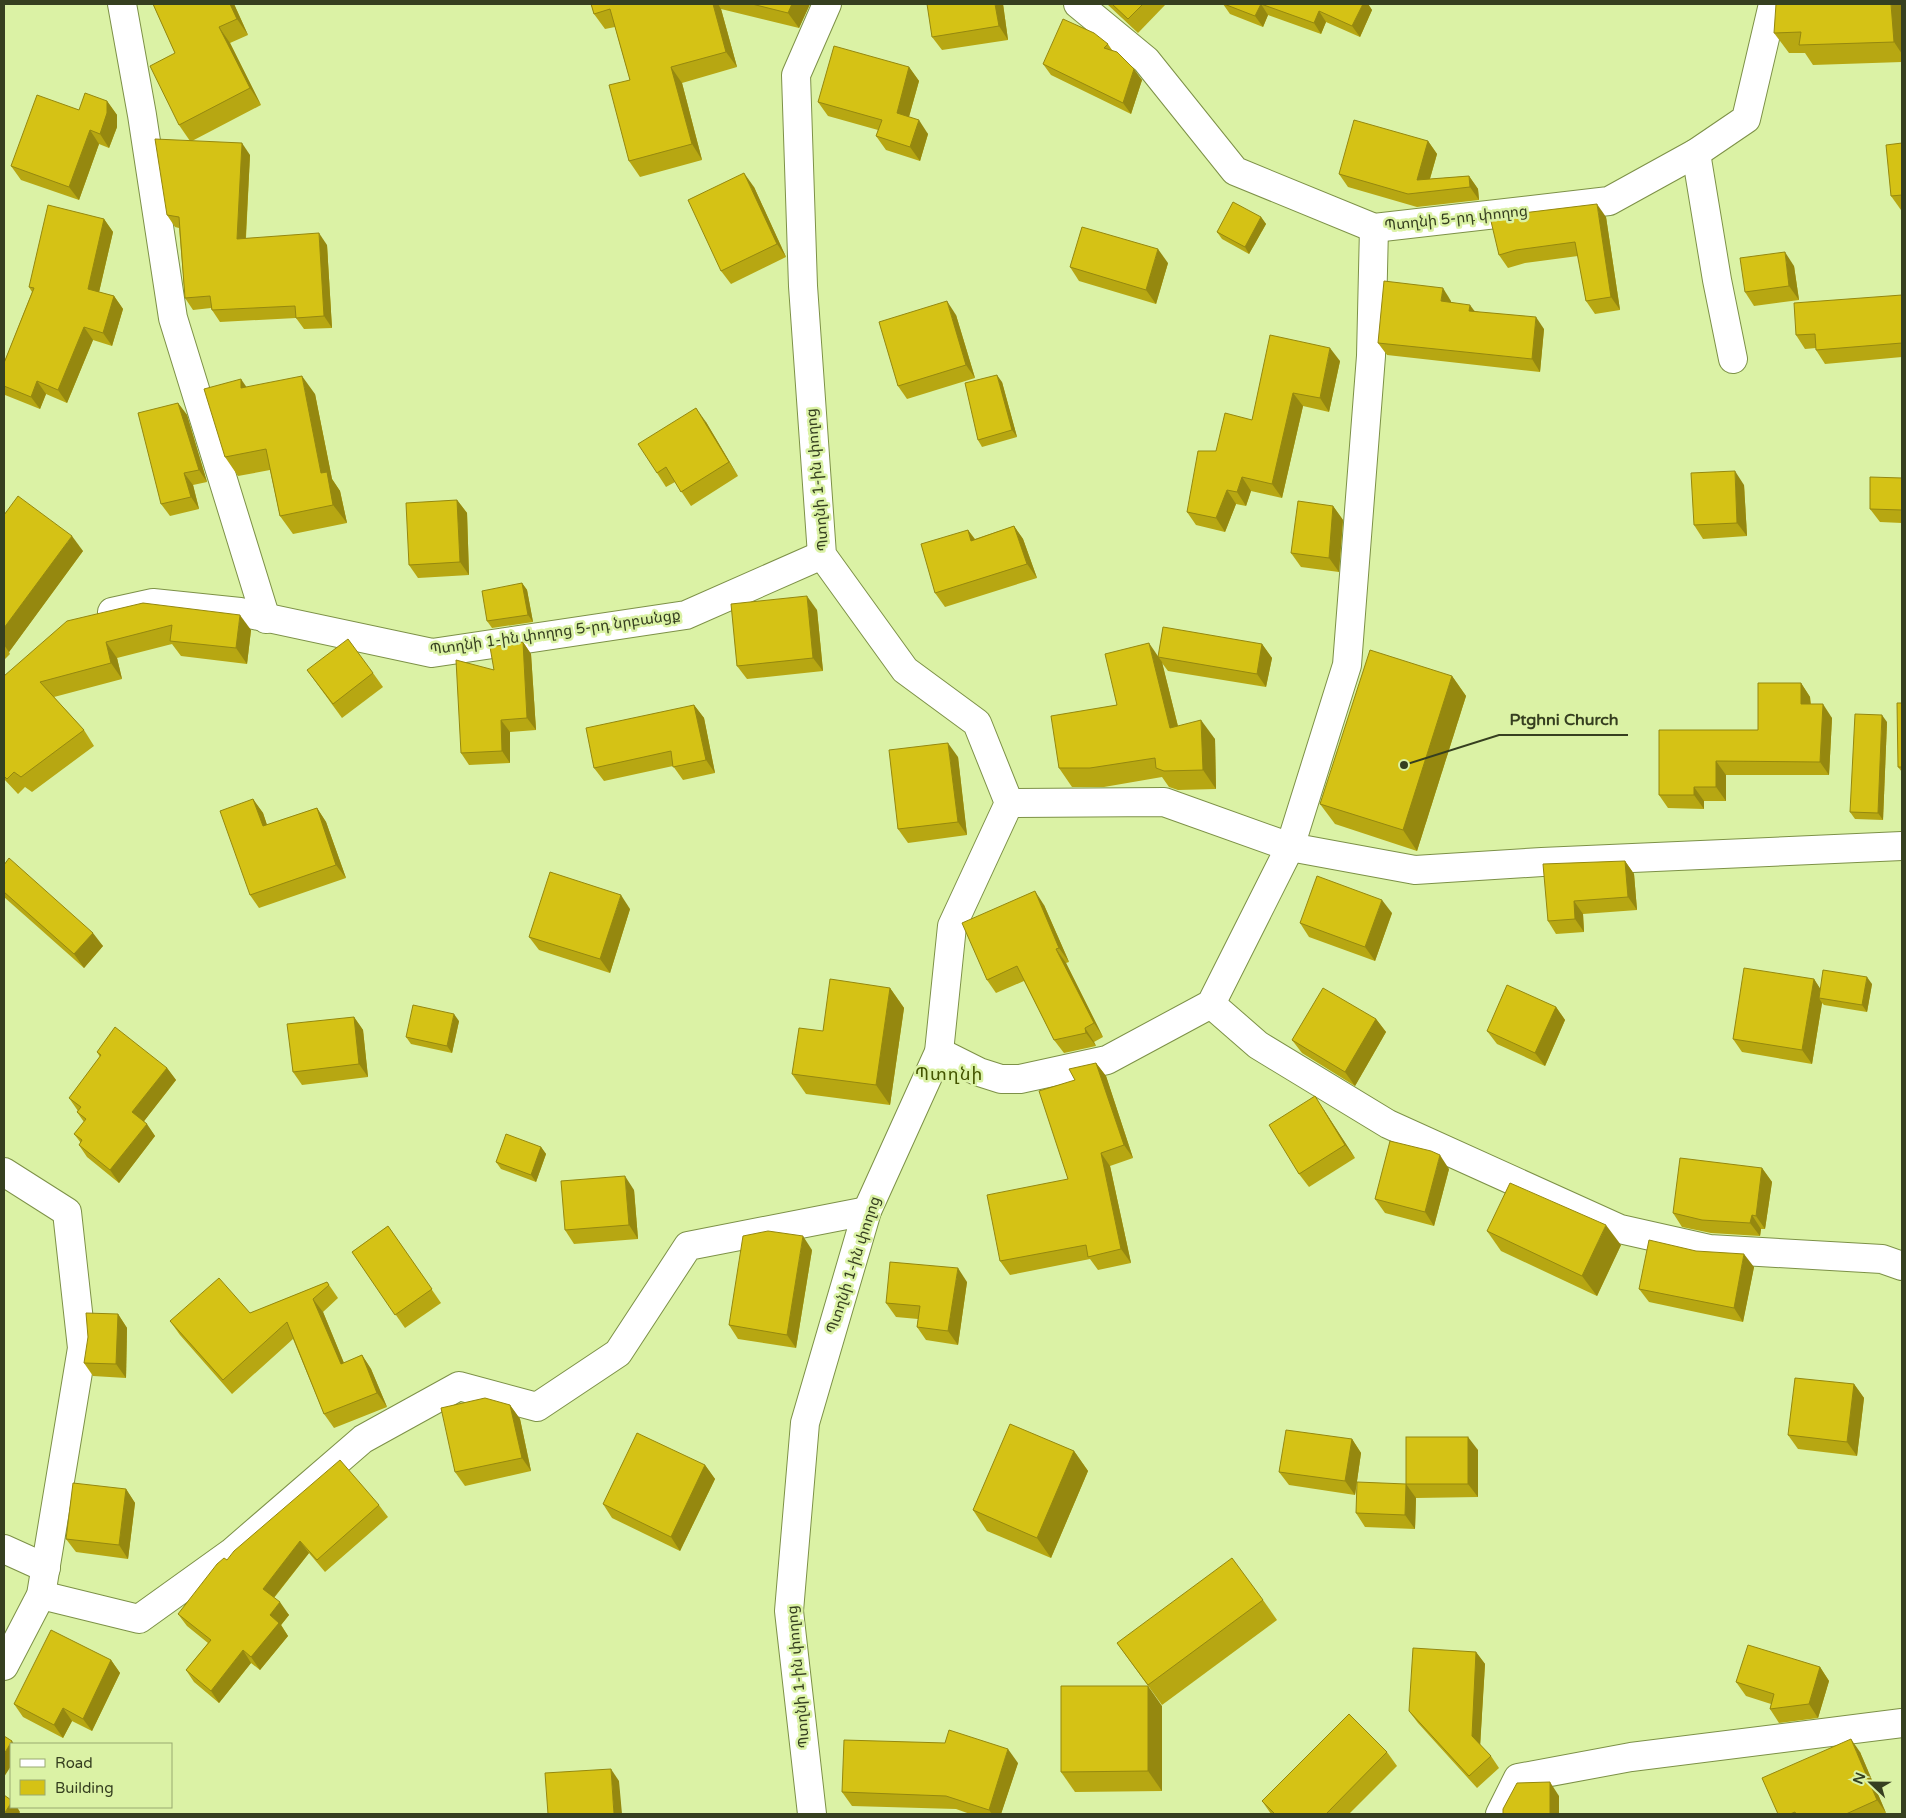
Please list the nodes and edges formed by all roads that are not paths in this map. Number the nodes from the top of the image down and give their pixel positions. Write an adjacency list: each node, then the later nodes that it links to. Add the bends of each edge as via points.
1 (122, 4): 10 (street, via 173,318)
2 (827, 4): 8 (street, Պտղնի 1-ին փողոց, via 796,75 802,286)
3 (1078, 4): 6 (street, Պտղնի 5-րդ փողոց, via 1146,60 1235,172)
4 (1773, 4): 5 (street, Պտղնի 5-րդ փողոց, via 1746,119)
5 (1696, 153): 6 (street, Պտղնի 5-րդ փողոց, via 1609,201); 7 (street)
6 (1374, 228): 13 (street, via 1371,356 1348,665)
7 (1734, 359)
8 (822, 555): 10 (street, Պտղնի 1-ին փողոց 5-րդ նրբանցք, via 686,615 432,653); 11 (street, Պտղնի 1-ին փողոց, via 905,670 976,723)
9 (90, 617): 10 (street, Պտղնի 1-ին փողոց 5-րդ նրբանցք, via 153,603 240,612)
10 (266, 618)
11 (1009, 803): 13 (street, via 1164,802); 15 (street, Պտղնի 1-ին փողոց, via 952,926)
12 (1902, 846): 13 (street, via 1415,870)
13 (1290, 847): 14 (street)
14 (1211, 1004): 15 (street, via 1107,1060 1020,1079 1001,1079 979,1072); 18 (street, via 1258,1045 1388,1124 1620,1229 1709,1249 1882,1259)
15 (939, 1052): 17 (street, Պտղնի 1-ին փողոց)
16 (4, 1172): 20 (street, via 67,1212 81,1338)
17 (867, 1211): 21 (street, via 688,1246 618,1353 537,1407 459,1386 363,1439 231,1553 139,1619); 24 (street, Պտղնի 1-ին փողոց, via 805,1423 790,1611)
18 (1902, 1266)
19 (4, 1549): 20 (street)
20 (46, 1568): 21 (street)
21 (42, 1595): 22 (street)
22 (4, 1666)
23 (1902, 1723): 25 (street, via 1630,1757 1518,1778)
24 (812, 1814)
25 (1500, 1814)

